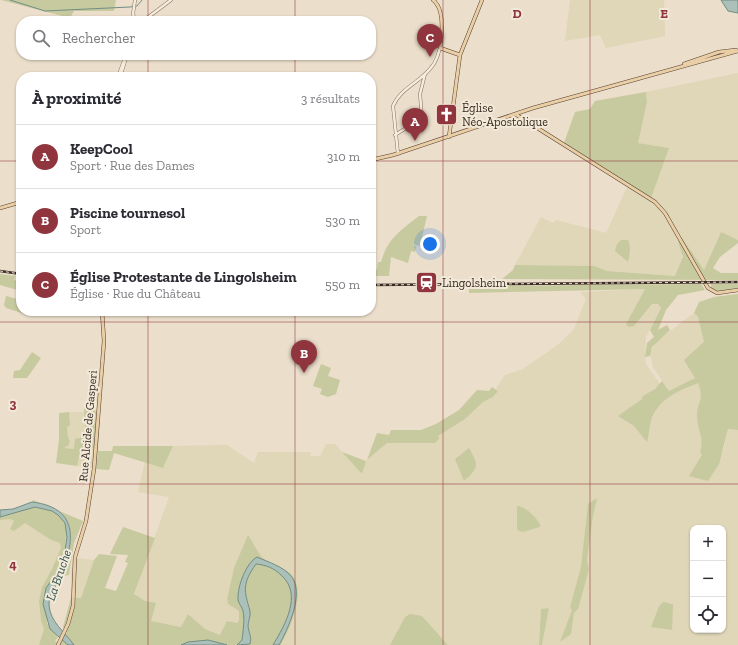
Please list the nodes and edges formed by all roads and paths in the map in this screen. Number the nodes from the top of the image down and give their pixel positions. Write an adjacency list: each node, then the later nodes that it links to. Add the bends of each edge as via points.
1 (134, 0): 5 (street)
2 (171, 0): 6 (street)
3 (433, 0): 7 (main road, via 438,5 440,17)
4 (482, 0): 9 (main road)
5 (133, 14)
6 (150, 16)
7 (440, 47): 9 (main road); 12 (street, via 434,64)
8 (738, 51): 13 (main road, via 713,55 677,68)
9 (460, 54): 15 (main road)
10 (125, 60): 11 (street)
11 (121, 72)
12 (425, 74): 14 (street, via 396,98 393,106); 14 (street, via 420,94 422,118)
13 (514, 114): 15 (main road); 20 (main road, via 659,206 709,289 717,293)
14 (395, 135): 16 (street)
15 (449, 136): 16 (main road)
16 (398, 154): 17 (main road)
17 (376, 159)
18 (16, 203): 19 (main road)
19 (0, 208)
20 (738, 290)
21 (102, 316): 22 (main road, Rue Alcide de Gasperi, via 104,335 95,462 87,518 75,557 74,598 67,628)
22 (59, 644)

